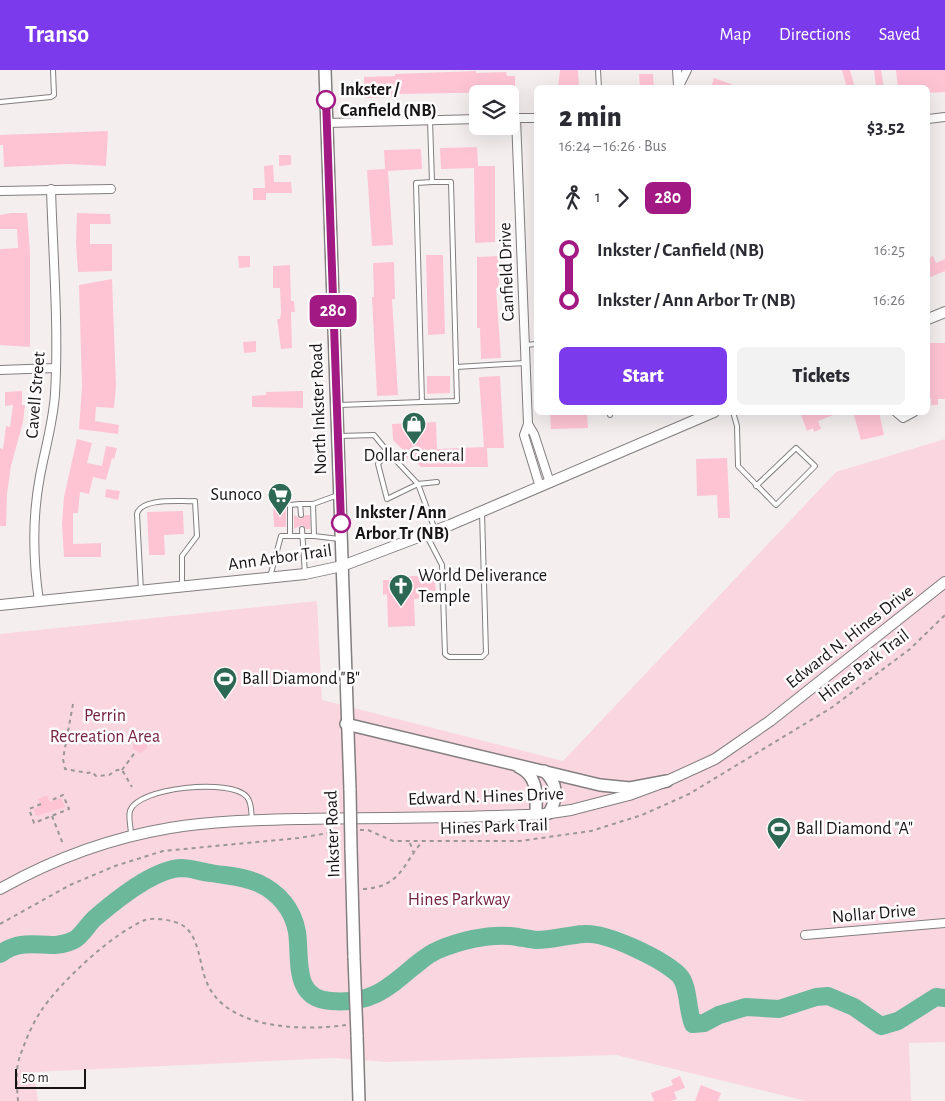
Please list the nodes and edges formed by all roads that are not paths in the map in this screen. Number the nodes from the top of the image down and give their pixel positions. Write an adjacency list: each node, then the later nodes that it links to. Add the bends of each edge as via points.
1 (54, 70): 9 (lane, via 54,95 51,97)
2 (324, 70): 16 (main road, North Inkster Road)
3 (598, 70): 6 (lane)
4 (677, 70): 7 (street)
5 (687, 70): 8 (street)
6 (599, 85)
7 (678, 85)
8 (680, 85)
9 (0, 102)
10 (945, 117): 14 (street)
11 (519, 118): 12 (street)
12 (534, 118)
13 (469, 119): 15 (street)
14 (930, 119)
15 (430, 120): 16 (street); 18 (lane)
16 (327, 123): 31 (main road, North Inkster Road)
17 (514, 135): 25 (street, Canfield Drive)
18 (432, 182): 27 (lane, via 451,182); 30 (lane, via 416,183)
19 (51, 189): 20 (street); 21 (street); 28 (street, Cavell Street)
20 (111, 189)
21 (0, 191)
22 (945, 312): 23 (street)
23 (930, 318)
24 (534, 344): 25 (lane)
25 (525, 345): 26 (street, Canfield Drive)
26 (525, 364): 27 (lane); 34 (street, Canfield Drive)
27 (456, 367): 30 (lane, via 457,401)
28 (56, 368): 29 (street); 59 (street, Cavell Street, via 53,417 39,478 35,517 34,562)
29 (0, 370)
30 (422, 402): 31 (lane)
31 (336, 405): 35 (main road, North Inkster Road)
32 (708, 415): 38 (street, Ann Arbor Trail)
33 (734, 415): 40 (lane, via 738,466)
34 (528, 424): 38 (street, Canfield Drive); 41 (street, Canfield Drive, via 524,435)
35 (337, 436): 36 (lane, via 374,435); 42 (main road, North Inkster Road)
36 (388, 452): 39 (lane); 39 (lane, via 378,464 386,499)
37 (437, 482): 39 (lane)
38 (550, 483): 41 (street, Ann Arbor Trail)
39 (418, 484): 48 (lane)
40 (756, 486): 40 (lane, via 796,448 815,466 776,505)
41 (540, 487): 45 (street, Ann Arbor Trail)
42 (340, 494): 44 (lane); 52 (main road, North Inkster Road)
43 (300, 504): 44 (lane); 46 (lane); 49 (lane, via 290,505)
44 (313, 504): 51 (lane)
45 (482, 511): 48 (street, Ann Arbor Trail); 48 (lane, via 486,653 482,657 450,657 445,654 442,565)
46 (301, 515)
47 (302, 529): 50 (lane)
48 (431, 532): 53 (street, Ann Arbor Trail)
49 (290, 536): 50 (lane); 55 (lane, via 281,536)
50 (303, 536): 51 (lane); 54 (lane)
51 (314, 536): 52 (lane)
52 (341, 539): 53 (main road, North Inkster Road)
53 (342, 566): 54 (street, Ann Arbor Trail); 61 (main road, Inkster Road)
54 (305, 574): 55 (street, Ann Arbor Trail)
55 (270, 577): 57 (street, Ann Arbor Trail)
56 (945, 582): 64 (street, Edward N. Hines Drive, via 770,721 715,759)
57 (182, 586): 58 (street, Ann Arbor Trail); 58 (lane, via 182,556 197,536 196,501 145,503 138,508 137,514)
58 (141, 591): 59 (street, Ann Arbor Trail)
59 (39, 601): 60 (street, Ann Arbor Trail)
60 (0, 605)
61 (346, 724): 62 (main road); 72 (main road, Inkster Road, bridge)
62 (511, 763): 63 (main road); 66 (main road, via 525,770 534,780)
63 (544, 771): 64 (main road, via 615,788); 65 (main road, via 554,781 555,788 555,799)
64 (667, 782): 65 (street, Edward N. Hines Drive, via 595,805)
65 (549, 813): 66 (street, Edward N. Hines Drive)
66 (536, 814): 67 (street, Edward N. Hines Drive)
67 (252, 820): 68 (street, Edward N. Hines Drive, via 170,828); 68 (lane, via 250,804 240,792 200,786 158,793 135,804 130,811)
68 (132, 836): 69 (street, Edward N. Hines Drive, via 62,858)
69 (0, 889)
70 (945, 923): 71 (street, Nollar Drive)
71 (805, 935)
72 (359, 1101)

